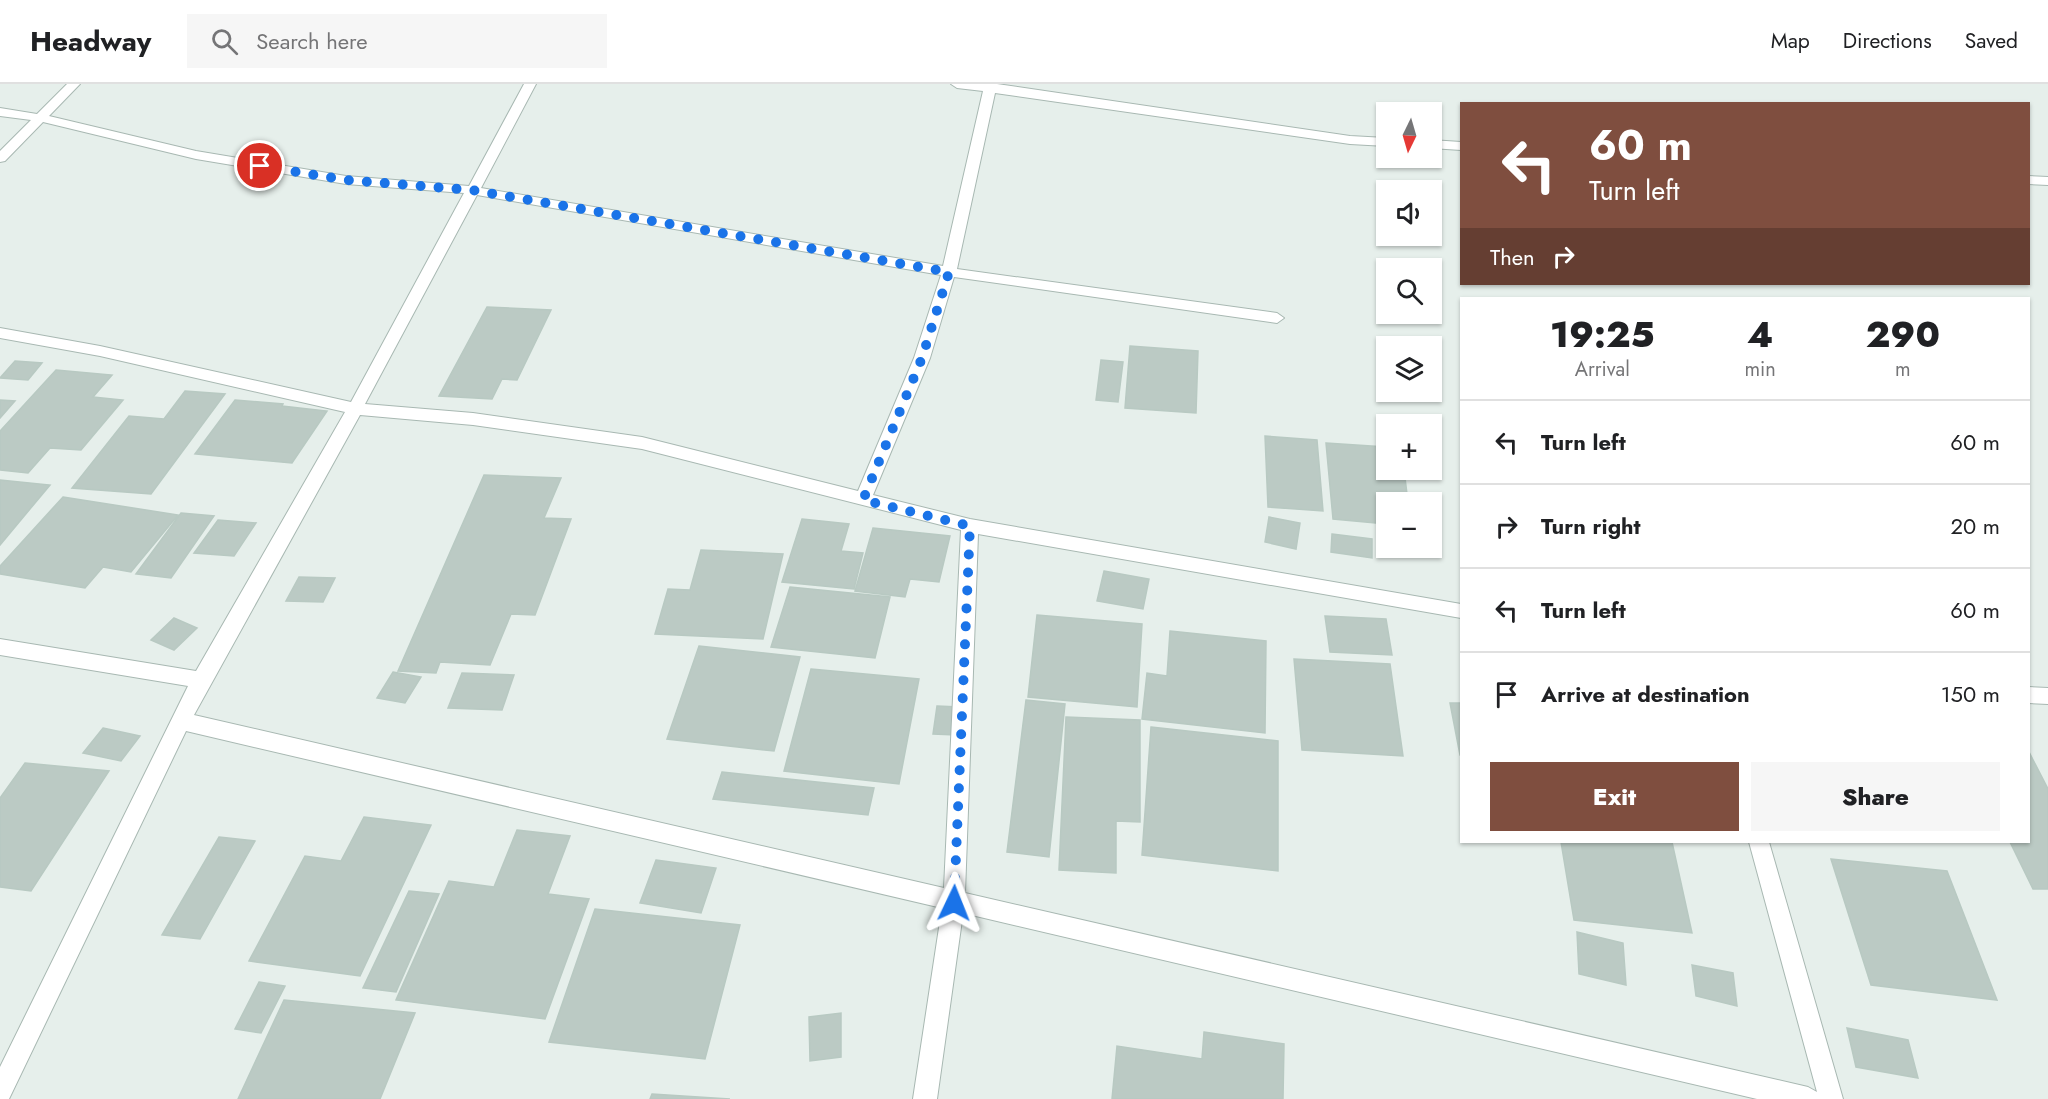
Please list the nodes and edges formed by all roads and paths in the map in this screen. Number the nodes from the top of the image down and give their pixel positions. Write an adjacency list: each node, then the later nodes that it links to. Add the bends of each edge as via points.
1 (74, 84): 6 (street)
2 (530, 84): 13 (street)
3 (957, 84): 4 (street)
4 (991, 86): 7 (street); 14 (street)
5 (0, 112): 6 (street)
6 (40, 118): 10 (street); 13 (street, via 196,155 346,180)
7 (1376, 141)
8 (1442, 145): 9 (street)
9 (1460, 146)
10 (0, 158)
11 (2030, 180): 12 (street)
12 (2048, 181)
13 (471, 190): 14 (street); 17 (street)
14 (949, 272): 15 (street); 18 (street, via 922,358)
15 (1277, 318)
16 (0, 333): 17 (street, via 100,351)
17 (355, 409): 18 (street, via 473,419 642,443); 22 (street)
18 (863, 500): 19 (street)
19 (970, 526): 20 (street); 27 (street)
20 (1460, 611)
21 (0, 647): 22 (street)
22 (201, 680): 25 (street)
23 (2030, 695): 24 (street)
24 (2048, 696)
25 (182, 721): 27 (street); 28 (street)
26 (1759, 843): 31 (street)
27 (954, 903): 29 (street); 30 (street)
28 (0, 1092)
29 (925, 1099)
30 (1808, 1099)
31 (1831, 1099)

